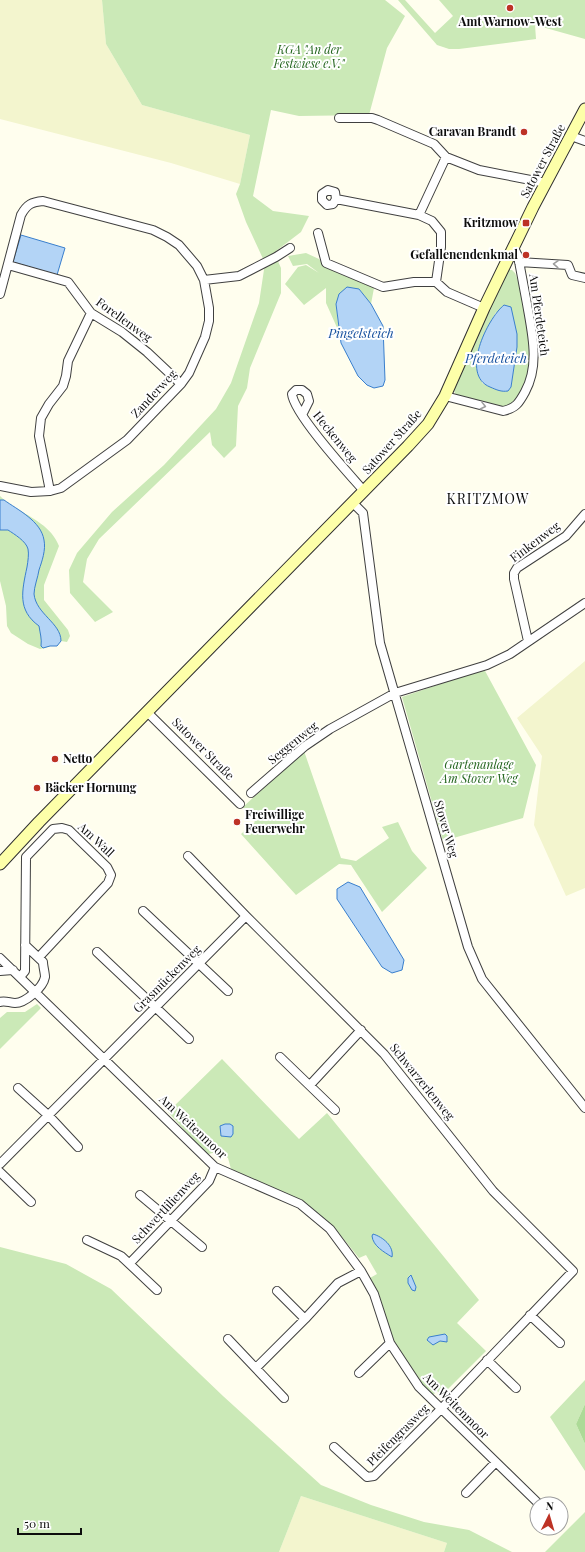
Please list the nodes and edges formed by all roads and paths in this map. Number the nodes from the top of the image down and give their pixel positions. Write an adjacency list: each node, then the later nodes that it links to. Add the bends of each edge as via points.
1 (585, 108): 3 (main road, Satower Straße)
2 (339, 118): 5 (street, via 372,118 434,144)
3 (571, 136): 4 (street); 6 (main road, Satower Straße)
4 (585, 141)
5 (446, 157): 6 (street, via 479,170); 8 (street)
6 (546, 183): 11 (main road, Satower Straße)
7 (336, 199): 8 (street)
8 (419, 215): 16 (street, via 432,221 441,232)
9 (318, 233): 16 (street, via 326,263 383,286)
10 (290, 248): 15 (street, via 239,276)
11 (514, 248): 12 (street, Am Pferdeteich); 18 (main road, Satower Straße)
12 (519, 262): 14 (street, one-way to 12, via 572,275 568,265); 21 (street, Am Pferdeteich, one-way to 12, via 503,411 512,409 520,402 530,383 533,343)
13 (8, 265): 15 (street, Zanderweg, via 21,215 32,202 43,201 160,233 179,245 197,266); 17 (street, Zanderweg); 19 (street, Forellenweg, via 68,282)
14 (585, 278)
15 (204, 280): 20 (street, Zanderweg, via 208,295 209,321 205,337 189,373)
16 (436, 282): 18 (street, via 447,292)
17 (0, 294)
18 (484, 308): 21 (main road, Satower Straße)
19 (91, 313): 20 (street, Forellenweg, via 122,332); 24 (street, via 68,361 63,386 41,418 39,436)
20 (181, 384): 24 (street, Zanderweg, via 127,440 61,488)
21 (445, 396): 25 (main road, Satower Straße, via 428,424)
22 (302, 415): 25 (street, Heckenweg)
23 (0, 486): 24 (street, Zanderweg, via 31,492)
24 (50, 491)
25 (364, 491): 26 (main road, Satower Straße)
26 (353, 503): 30 (street, Stover Weg, via 363,513 380,643); 31 (main road, Satower Straße)
27 (585, 514): 29 (street, Finkenweg, via 566,536 514,573)
28 (585, 603): 29 (street)
29 (528, 642): 30 (street, via 510,654 487,664)
30 (395, 693): 32 (street, Seggenweg, via 317,736); 56 (street, Stover Weg, via 468,947 482,979)
31 (147, 712): 33 (street, Satower Straße); 35 (main road, Satower Straße)
32 (251, 793)
33 (240, 804)
34 (188, 856): 37 (street)
35 (0, 864)
36 (143, 910): 42 (street)
37 (246, 916): 42 (street, Grasmückenweg); 50 (street, Schwarzerlenweg)
38 (25, 945): 40 (street); 40 (street, Am Wall, via 26,857 53,829 69,830 107,867 111,875 108,883); 45 (street, Am Wall, via 25,971)
39 (97, 952): 49 (street)
40 (39, 957): 47 (street, via 43,962 45,978)
41 (0, 958): 44 (street, Am Weitenmoor)
42 (199, 964): 46 (street); 49 (street, Grasmückenweg)
43 (0, 970): 44 (street)
44 (12, 970): 45 (street, Am Weitenmoor)
45 (20, 977): 47 (street, Am Weitenmoor)
46 (228, 991)
47 (35, 992): 48 (street, via 23,1002); 53 (street, Am Weitenmoor)
48 (0, 1002)
49 (156, 1007): 51 (street); 53 (street, Grasmückenweg)
50 (362, 1030): 54 (street); 72 (street, Schwarzerlenweg, via 408,1083 492,1191 573,1271)
51 (189, 1039)
52 (280, 1057): 54 (street)
53 (104, 1058): 58 (street, Grasmückenweg); 61 (street, Am Weitenmoor)
54 (310, 1085): 57 (street)
55 (18, 1088): 58 (street)
56 (585, 1108)
57 (335, 1110)
58 (48, 1116): 59 (street); 60 (street, Grasmückenweg)
59 (78, 1147)
60 (0, 1164)
61 (215, 1167): 65 (street, Schwertlilienweg, via 209,1181); 69 (street, Am Weitenmoor, via 300,1204 330,1229)
62 (0, 1172): 64 (street)
63 (140, 1195): 65 (street)
64 (31, 1202)
65 (170, 1221): 67 (street); 68 (street, Schwertlilienweg)
66 (87, 1240): 68 (street)
67 (202, 1247)
68 (130, 1263): 70 (street)
69 (361, 1271): 73 (street, via 338,1283); 76 (street, Am Weitenmoor, via 374,1294)
70 (157, 1290)
71 (277, 1291): 73 (street)
72 (530, 1315): 75 (street); 77 (street)
73 (305, 1319): 78 (street)
74 (228, 1339): 78 (street)
75 (560, 1342)
76 (390, 1343): 79 (street); 82 (street, Am Weitenmoor, via 419,1387)
77 (487, 1360): 80 (street); 82 (street)
78 (256, 1368): 81 (street)
79 (359, 1373)
80 (516, 1388)
81 (284, 1398)
82 (441, 1409): 83 (street, Pfeifengrasweg, via 374,1476 367,1477); 84 (street, Am Weitenmoor)
83 (334, 1447)
84 (496, 1462): 85 (street); 86 (street, Am Weitenmoor)
85 (466, 1493)
86 (532, 1496)

